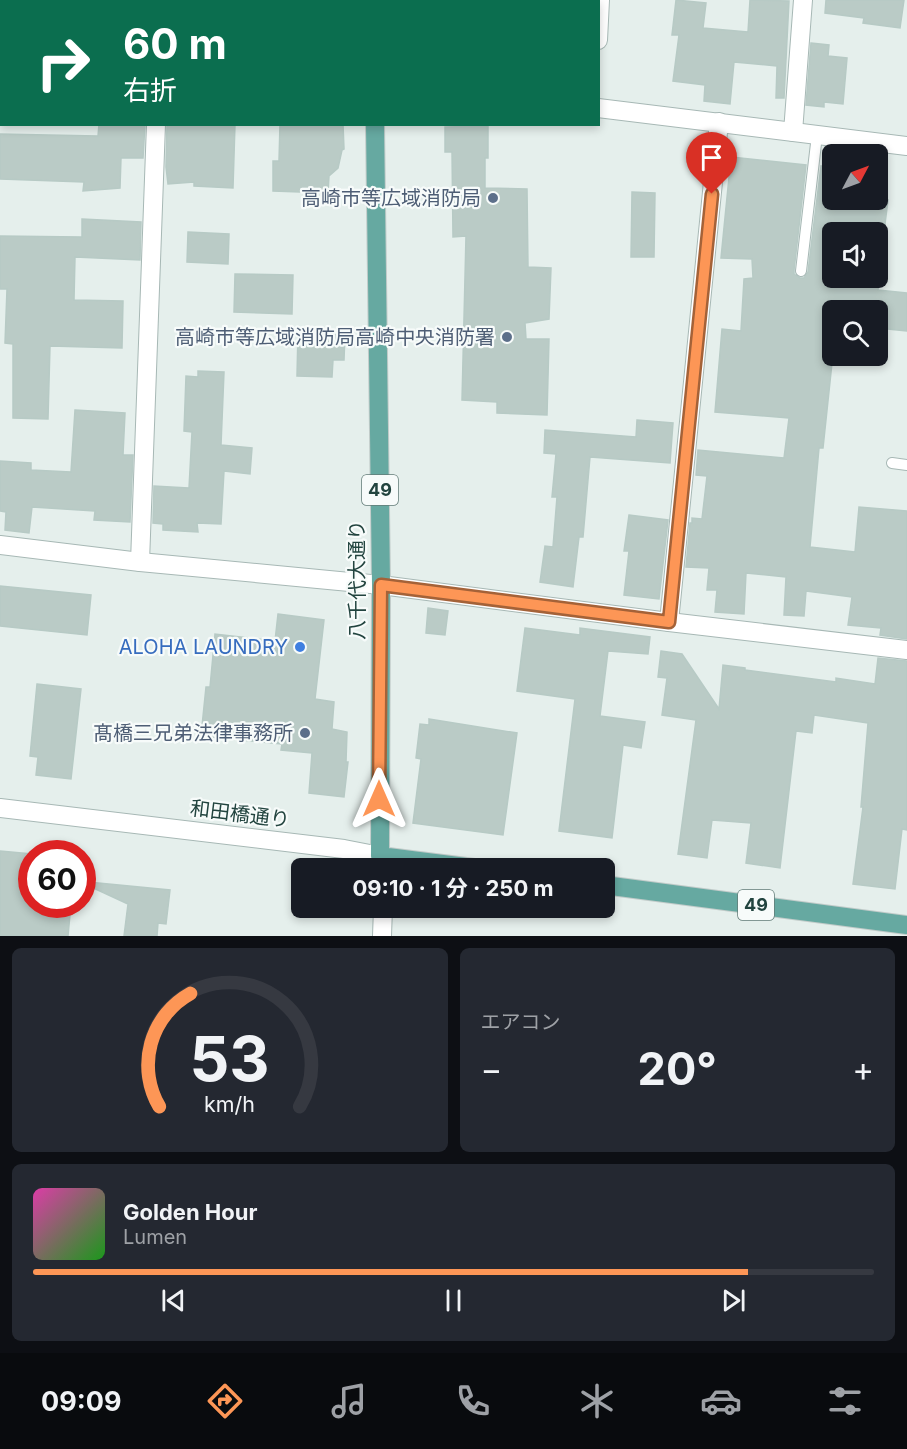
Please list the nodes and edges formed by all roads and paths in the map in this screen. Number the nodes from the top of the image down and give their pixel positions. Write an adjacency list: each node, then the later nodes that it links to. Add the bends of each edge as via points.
1 (803, 0): 6 (street)
2 (600, 108): 3 (street)
3 (719, 122): 6 (street); 15 (street)
4 (156, 126): 13 (street)
5 (375, 126): 14 (main road, 八千代大通り / 49)
6 (793, 132): 7 (street)
7 (817, 135): 8 (street); 9 (lane)
8 (907, 146)
9 (801, 271)
10 (892, 463): 11 (lane)
11 (907, 465)
12 (0, 545): 13 (street)
13 (140, 562): 14 (street)
14 (381, 585): 15 (street); 19 (main road, 八千代大通り / 49)
15 (669, 622): 16 (street)
16 (907, 650)
17 (0, 808): 18 (street, 和田橋通り, via 344,849)
18 (370, 858)
19 (381, 858)
20 (615, 886): 22 (main road, 49)
21 (383, 918): 23 (street)
22 (907, 925)
23 (382, 936)

